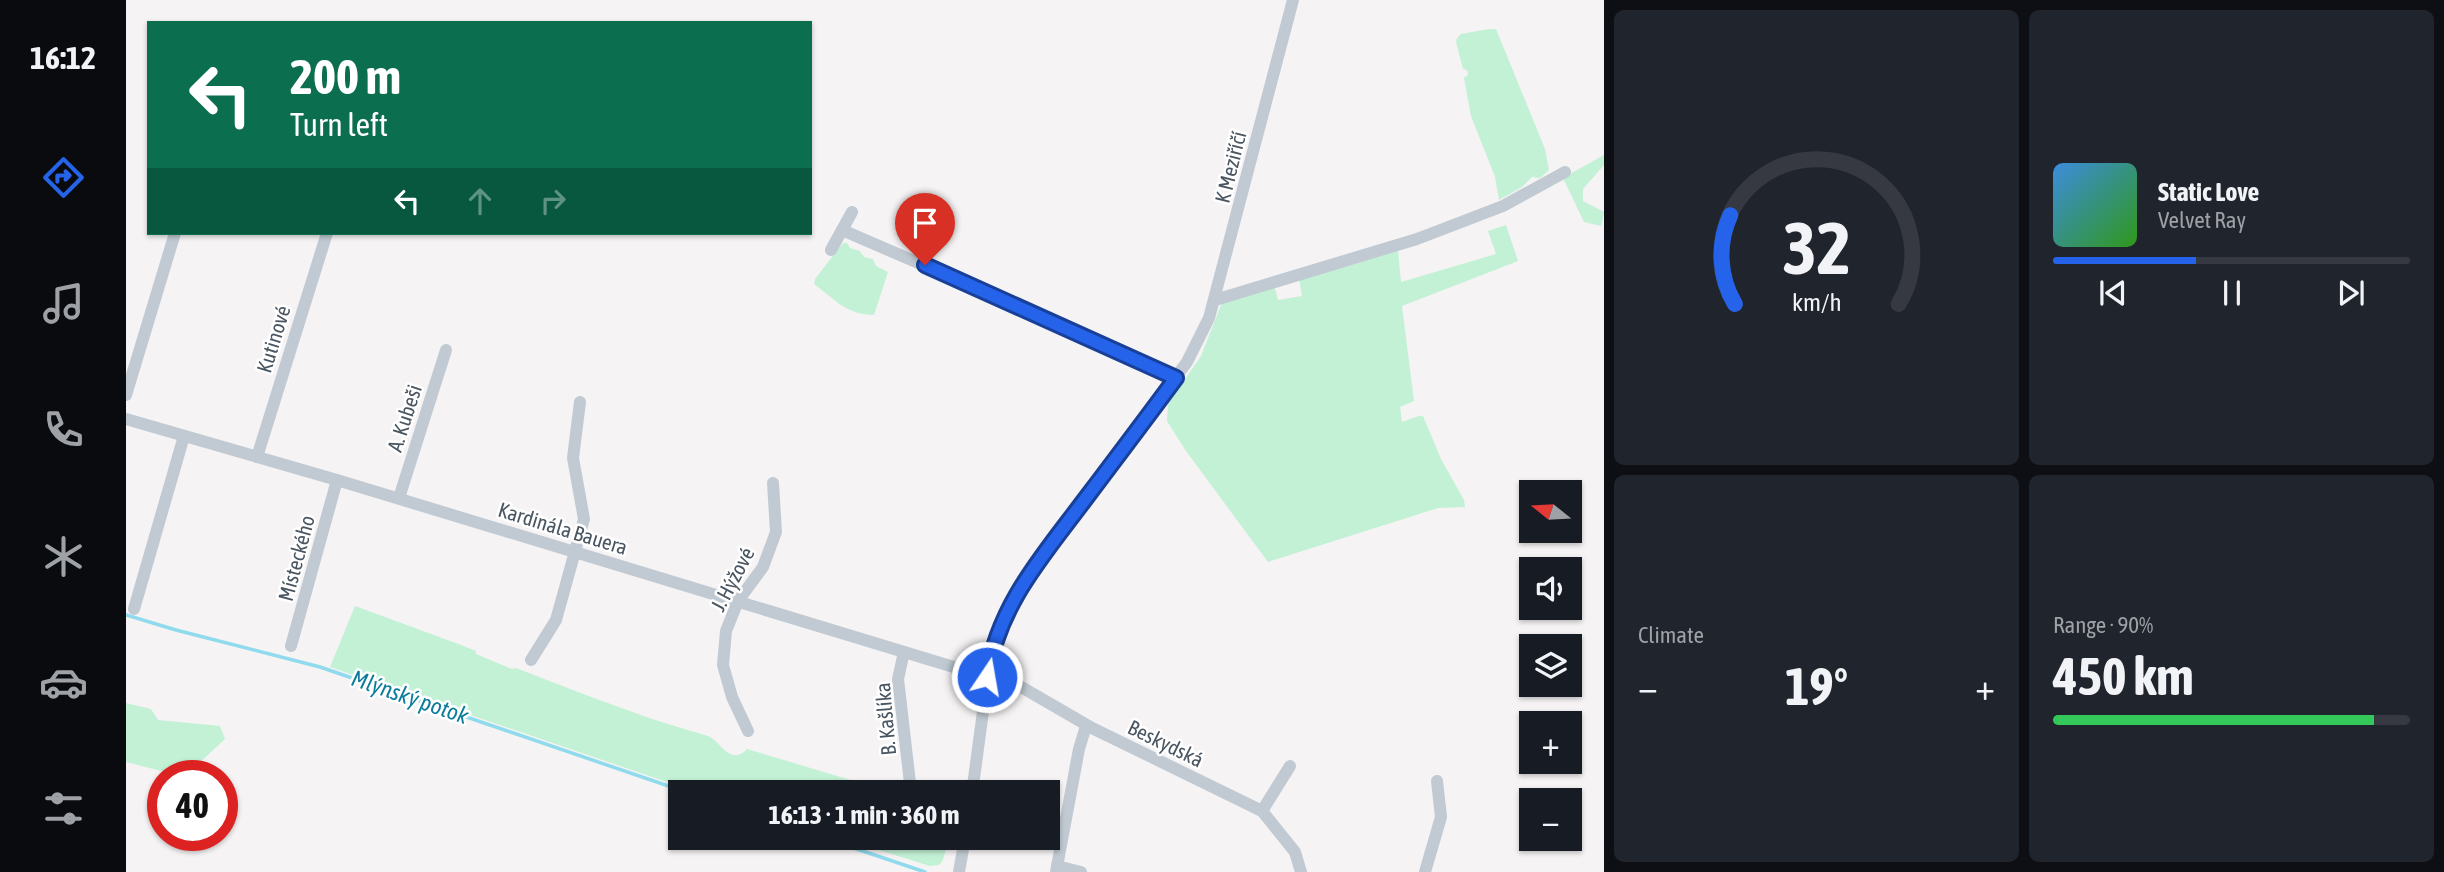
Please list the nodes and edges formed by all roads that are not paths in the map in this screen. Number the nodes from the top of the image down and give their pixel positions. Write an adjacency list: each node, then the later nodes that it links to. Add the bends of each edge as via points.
1 (1293, 0): 8 (street, K Meziříčí)
2 (1565, 172): 8 (street, via 1503,206 1417,239)
3 (852, 212): 4 (street)
4 (842, 230): 7 (street); 10 (street)
5 (174, 235): 11 (street)
6 (326, 235): 15 (street, Kutinové)
7 (831, 250)
8 (1215, 300): 10 (street, K Meziříčí, via 1199,342)
9 (446, 350): 18 (street, A. Kubeši)
10 (1176, 378): 25 (street, K Meziříčí, via 1013,599 997,635)
11 (126, 395)
12 (580, 402): 19 (street, via 573,458 584,519)
13 (126, 419): 14 (street, Kardinála Bauera)
14 (184, 436): 15 (street, Kardinála Bauera); 21 (street)
15 (257, 457): 16 (street, Kardinála Bauera)
16 (337, 480): 18 (street, Kardinála Bauera); 22 (street, Místeckého)
17 (774, 483): 20 (street, J. Hýžové, via 776,532 763,567)
18 (399, 498): 19 (street, Kardinála Bauera)
19 (575, 552): 20 (street, Kardinála Bauera); 24 (street, via 556,620)
20 (738, 601): 23 (street, Kardinála Bauera); 27 (street, J. Hýžové, via 726,631 723,665)
21 (134, 609)
22 (291, 646)
23 (904, 652): 25 (street, Kardinála Bauera); 29 (street, B. Kašlíka, via 898,679)
24 (531, 660)
25 (987, 677): 26 (street, Beskydská, via 1028,690); 30 (street, K Meziříčí)
26 (1086, 726): 32 (street, Beskydská); 34 (street)
27 (748, 731)
28 (1290, 766): 32 (street)
29 (910, 780)
30 (974, 780)
31 (1437, 781): 38 (street, via 1441,817)
32 (1262, 811): 37 (street, Beskydská, via 1296,852)
33 (963, 850): 35 (street)
34 (1057, 869): 36 (street)
35 (959, 872)
36 (1081, 872)
37 (1301, 872)
38 (1424, 872)

